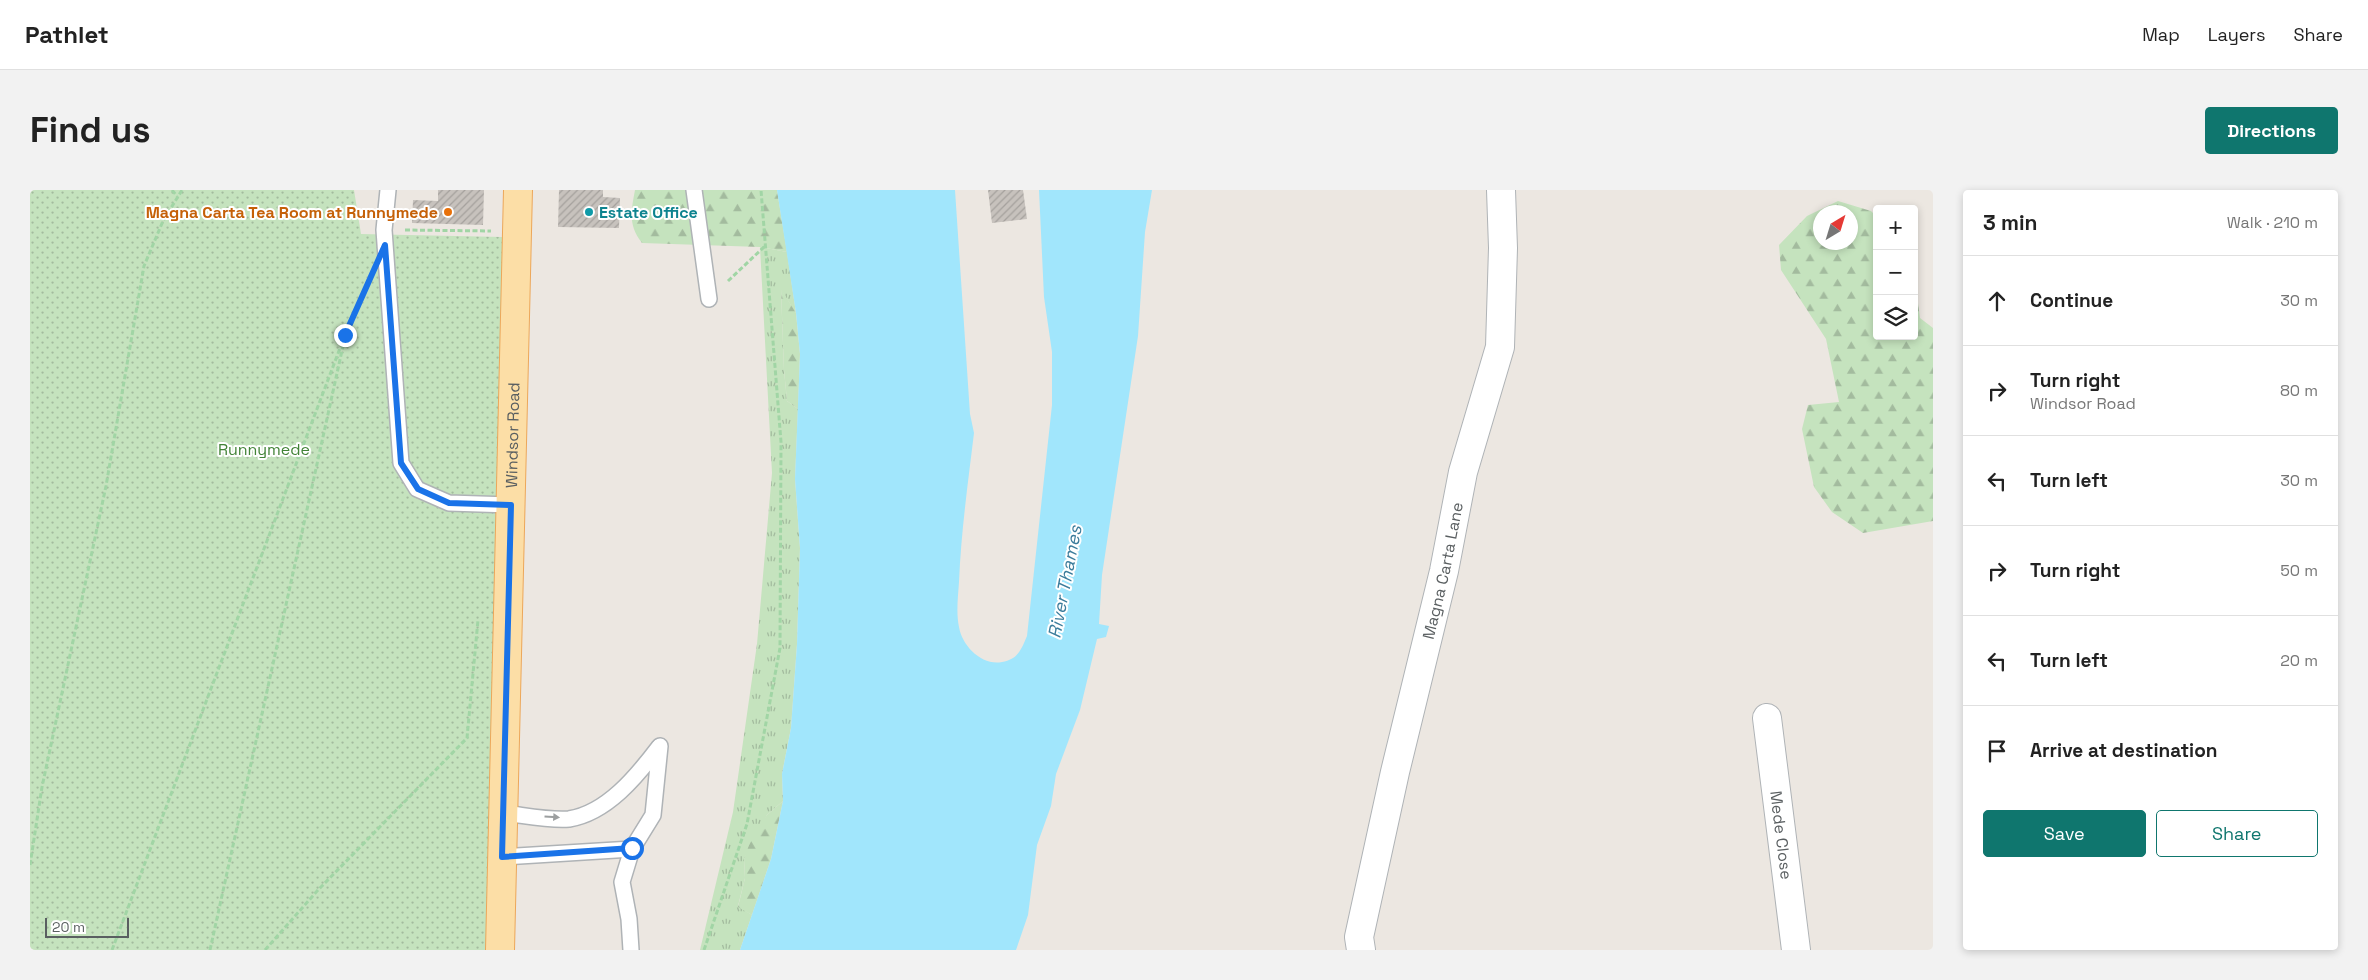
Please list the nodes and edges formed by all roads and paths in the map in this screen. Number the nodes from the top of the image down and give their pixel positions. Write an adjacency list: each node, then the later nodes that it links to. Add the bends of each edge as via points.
1 (172, 190): 8 (path)
2 (182, 190): 8 (path)
3 (388, 190): 10 (lane)
4 (518, 190): 9 (main road, Windsor Road)
5 (694, 190): 12 (lane)
6 (761, 190): 11 (path)
7 (1501, 190): 27 (street, Magna Carta Lane, via 1500,347 1463,472 1444,571 1359,936)
8 (177, 196): 20 (path, via 144,266 106,486 42,788)
9 (516, 231): 10 (path); 14 (main road, Windsor Road)
10 (384, 237): 13 (path); 14 (lane, via 401,463 418,489 449,503)
11 (766, 246): 12 (path); 26 (path, via 781,442 780,648 747,824)
12 (709, 300)
13 (345, 335): 21 (path); 22 (path)
14 (511, 505): 17 (main road, Windsor Road)
15 (478, 611): 23 (path, via 467,738 318,890)
16 (1767, 718): 28 (street, Mede Close)
17 (503, 813): 18 (lane, one-way to 18, via 568,819 592,811 625,787 660,746 653,815); 19 (main road, Windsor Road)
18 (632, 848): 19 (lane); 25 (lane, via 622,882)
19 (502, 857): 24 (main road, Windsor Road)
20 (30, 865)
21 (112, 950)
22 (210, 950)
23 (265, 950)
24 (500, 950)
25 (631, 950)
26 (704, 950)
27 (1361, 950)
28 (1796, 950)

